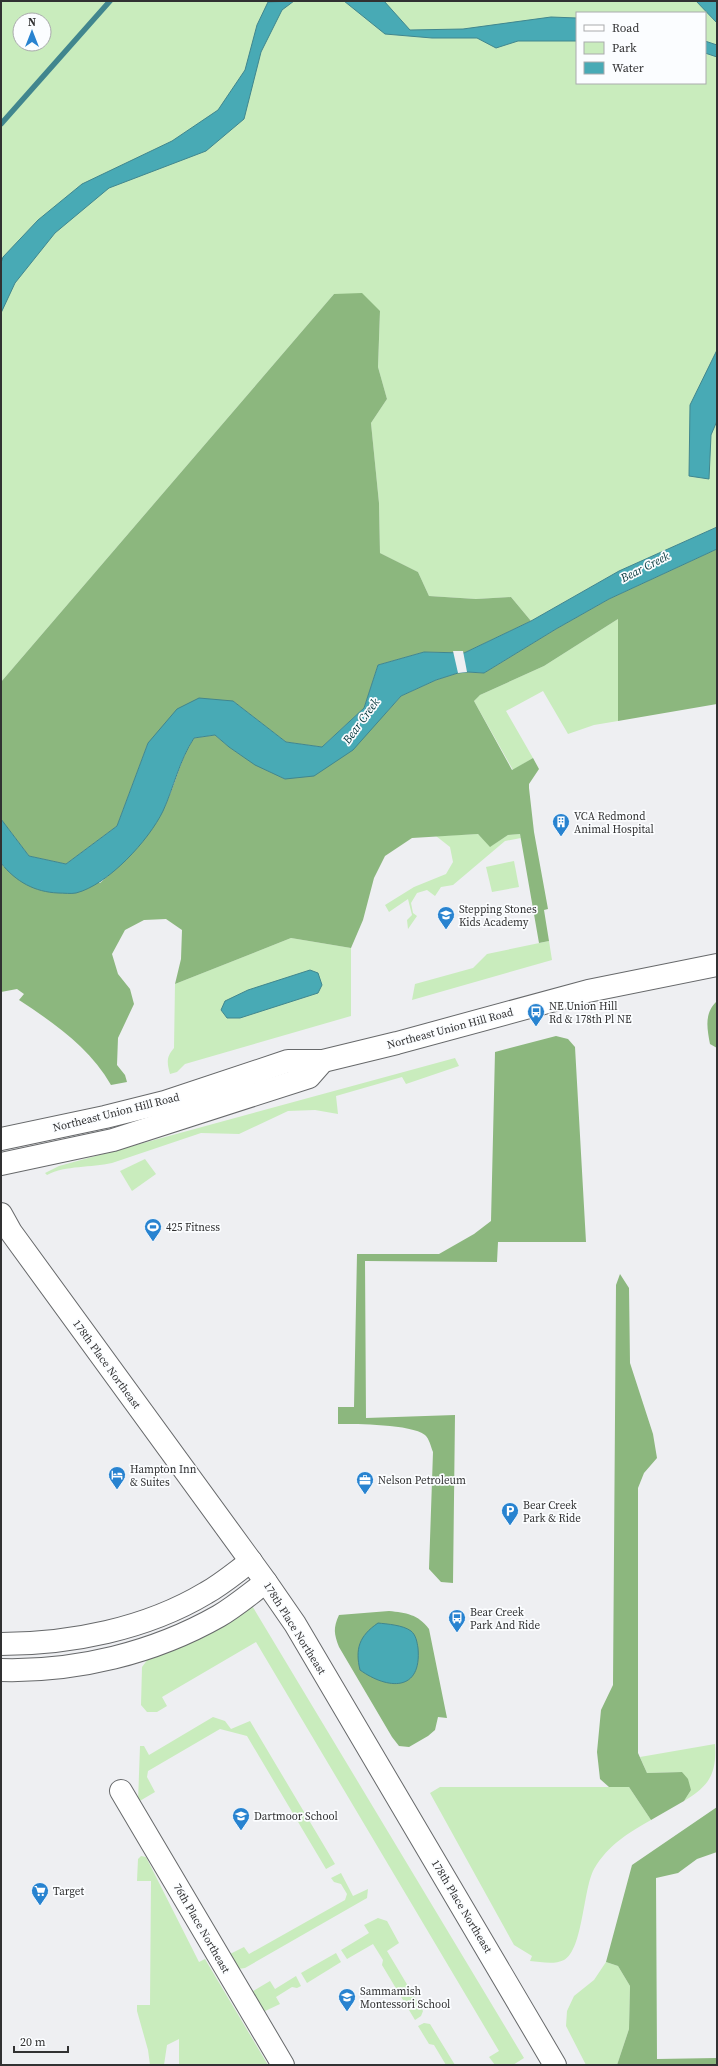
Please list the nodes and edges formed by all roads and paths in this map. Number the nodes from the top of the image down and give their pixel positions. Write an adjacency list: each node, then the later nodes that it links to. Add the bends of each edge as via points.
1 (717, 965): 2 (street, Northeast Union Hill Road, via 588,991)
2 (323, 1061): 3 (street, Northeast Union Hill Road, via 288,1061 165,1102); 4 (street, Northeast Union Hill Road, via 309,1077 170,1123 114,1140)
3 (1, 1139)
4 (1, 1164)
5 (1, 1214): 6 (street, 178th Place Northeast, via 11,1232)
6 (251, 1561): 7 (street, 178th Place Northeast); 8 (street, via 206,1594 129,1626 58,1642)
7 (266, 1582): 9 (street, via 220,1616 173,1638 132,1653 62,1667); 11 (street, 178th Place Northeast, via 302,1637)
8 (1, 1644)
9 (1, 1670)
10 (121, 1791): 12 (street, 76th Place Northeast)
11 (550, 2063)
12 (283, 2065)

